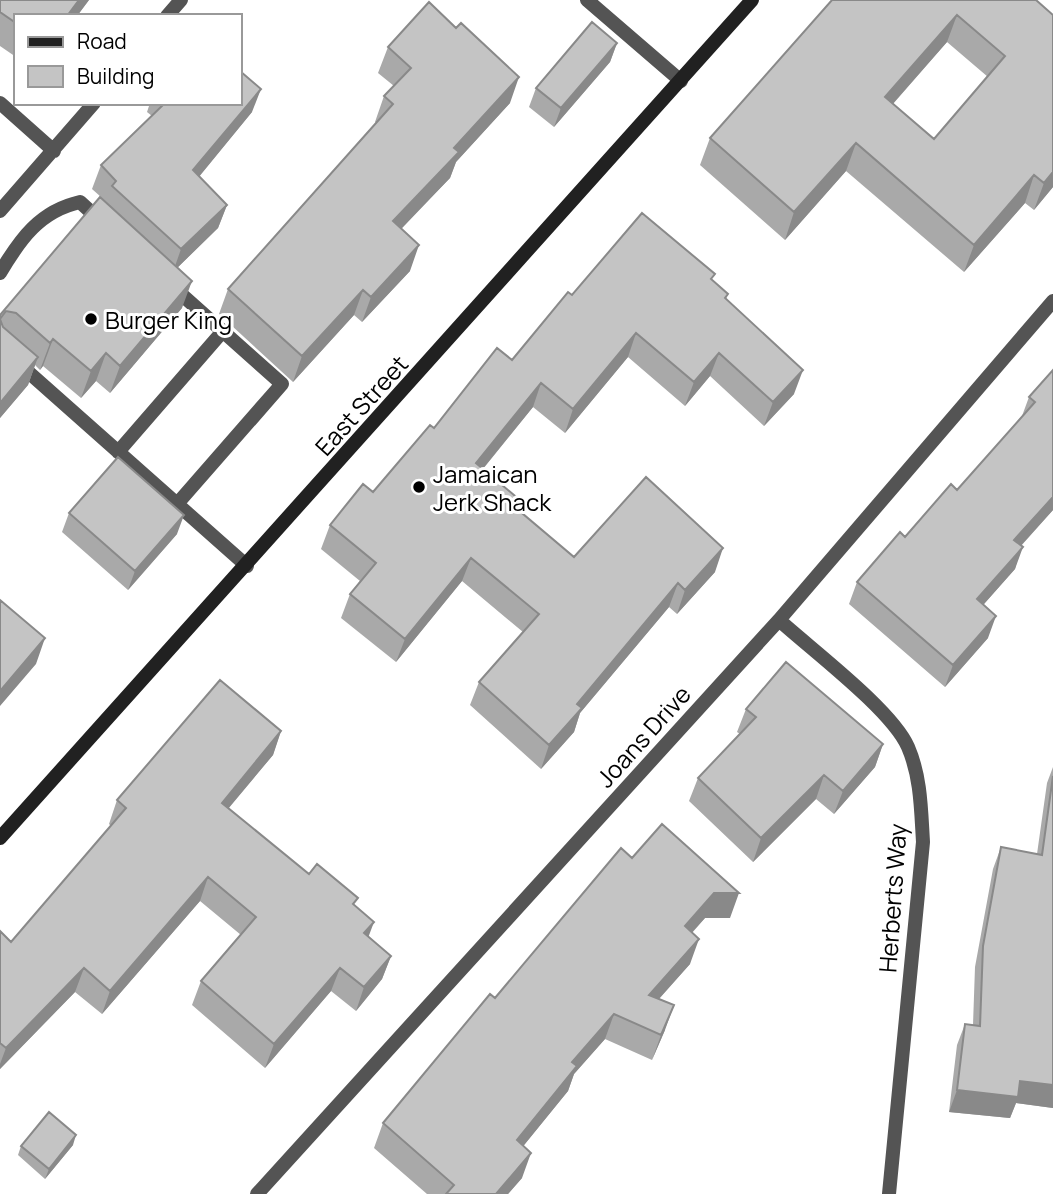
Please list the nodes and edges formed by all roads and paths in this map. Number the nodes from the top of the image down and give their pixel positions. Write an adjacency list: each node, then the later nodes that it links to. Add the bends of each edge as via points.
1 (181, 0): 4 (street)
2 (587, 0): 5 (street)
3 (752, 0): 5 (main road, East Street)
4 (169, 14)
5 (681, 81): 18 (main road, East Street)
6 (0, 103): 8 (street)
7 (92, 105): 8 (street)
8 (54, 151): 9 (street)
9 (0, 211)
10 (110, 230): 11 (street, via 80,202 57,208 17,243)
11 (0, 273)
12 (162, 276): 14 (street)
13 (1053, 301): 19 (street, Joans Drive)
14 (223, 331): 16 (street); 17 (street, via 282,384)
15 (0, 347): 16 (street)
16 (118, 453): 17 (street)
17 (177, 504): 18 (street)
18 (247, 566): 20 (main road, East Street)
19 (779, 620): 21 (street, Joans Drive); 22 (street, Herberts Way, via 888,717 908,746 920,787 923,842)
20 (0, 838)
21 (257, 1194)
22 (889, 1194)

